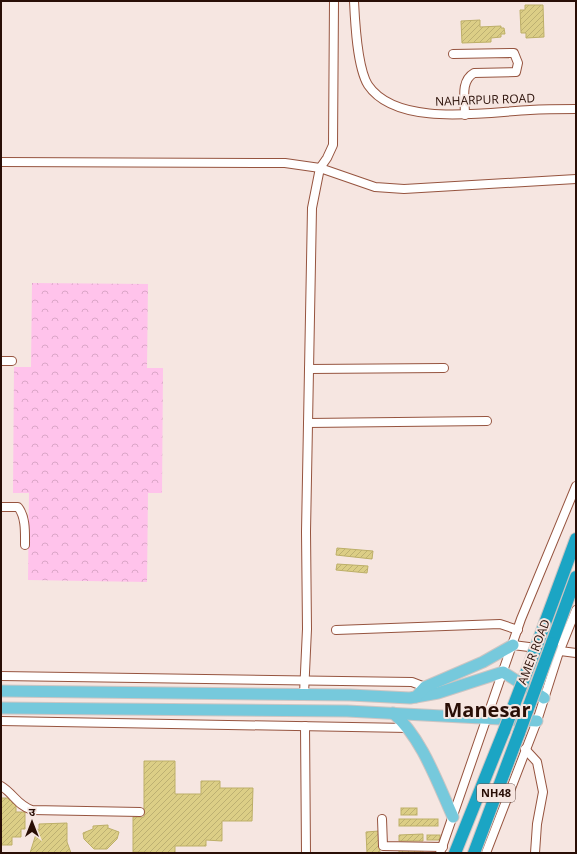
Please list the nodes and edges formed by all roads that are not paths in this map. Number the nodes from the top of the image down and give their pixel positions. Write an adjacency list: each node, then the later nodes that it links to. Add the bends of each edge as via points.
1 (334, 1): 7 (street, via 333,145)
2 (354, 1): 5 (street, NAHARPUR ROAD, via 360,57 368,84 373,90 392,103 412,111 436,115)
3 (453, 54): 5 (street, via 504,52 514,53 516,56 516,72 478,73 468,76 465,83)
4 (576, 109): 5 (street, NAHARPUR ROAD)
5 (465, 115)
6 (1, 162): 7 (street, via 285,163)
7 (320, 168): 8 (street, via 375,187 404,189); 12 (street, via 312,208)
8 (576, 179)
9 (1, 361): 10 (street)
10 (12, 361)
11 (444, 368): 12 (street)
12 (309, 369): 14 (street)
13 (487, 421): 14 (street)
14 (308, 423): 28 (street)
15 (576, 486): 22 (street)
16 (1, 507): 18 (street, via 18,507 22,511)
17 (576, 539): 48 (highway, AMER ROAD / NH48, bridge)
18 (25, 545)
19 (576, 577): 24 (highway, AMER ROAD / NH48)
20 (576, 610): 24 (street)
21 (336, 630): 22 (street, via 500,624)
22 (518, 630): 23 (street)
23 (513, 645): 24 (street); 26 (street); 29 (main road, via 483,662)
24 (556, 647): 25 (street); 33 (street); 49 (highway, AMER ROAD / NH48, bridge, via 519,733)
25 (576, 653)
26 (503, 672): 32 (main road, via 438,693); 33 (main road); 36 (street)
27 (1, 676): 28 (street)
28 (305, 682): 29 (street, via 412,682); 31 (street)
29 (425, 688): 32 (main road)
30 (1, 691): 31 (main road)
31 (304, 694): 32 (main road)
32 (416, 697)
33 (544, 698): 38 (street)
34 (1, 708): 35 (main road)
35 (393, 713): 36 (main road); 40 (main road)
36 (486, 717): 38 (main road); 44 (street)
37 (1, 721): 39 (street)
38 (536, 721): 41 (street)
39 (305, 726): 40 (street); 47 (street)
40 (408, 728): 44 (main road)
41 (525, 749): 50 (street); 51 (street, via 538,762 543,792)
42 (1, 786): 43 (street, via 22,807 32,810)
43 (140, 812)
44 (453, 817): 46 (street)
45 (382, 819): 46 (street, via 383,846)
46 (441, 850)
47 (306, 853)
48 (455, 853)
49 (474, 853)
50 (486, 853)
51 (535, 853)

